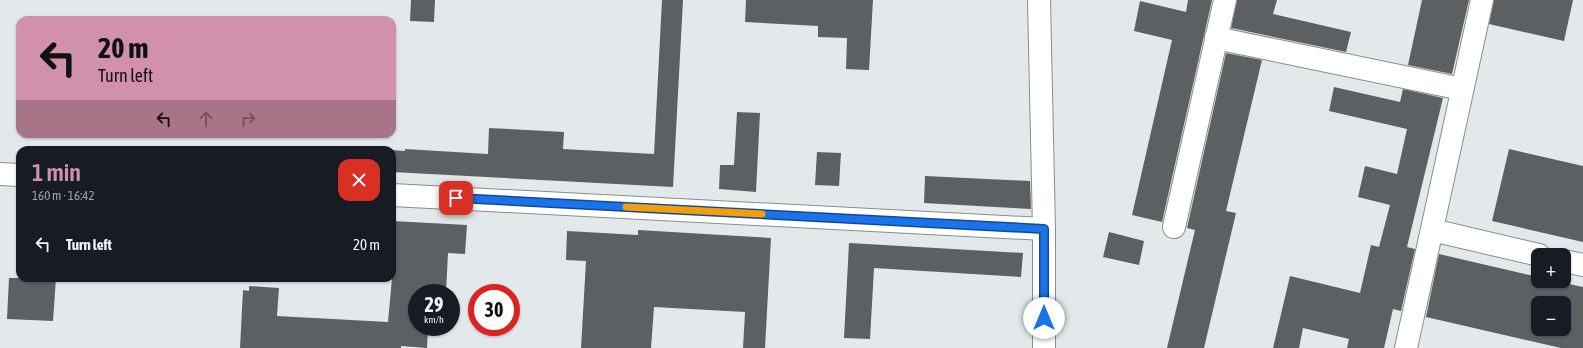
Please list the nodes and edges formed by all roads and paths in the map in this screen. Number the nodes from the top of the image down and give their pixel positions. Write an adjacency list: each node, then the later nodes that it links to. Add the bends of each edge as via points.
1 (1039, 0): 10 (street)
2 (1224, 0): 4 (street)
3 (1482, 0): 5 (street)
4 (1216, 38): 5 (street); 9 (street)
5 (1462, 89): 11 (street)
6 (0, 174): 7 (street)
7 (16, 175)
8 (396, 194): 10 (street)
9 (1174, 227)
10 (1044, 229): 15 (street)
11 (1432, 230): 12 (street); 16 (street)
12 (1531, 253)
13 (1571, 262): 14 (street)
14 (1583, 265)
15 (1044, 348)
16 (1406, 348)

